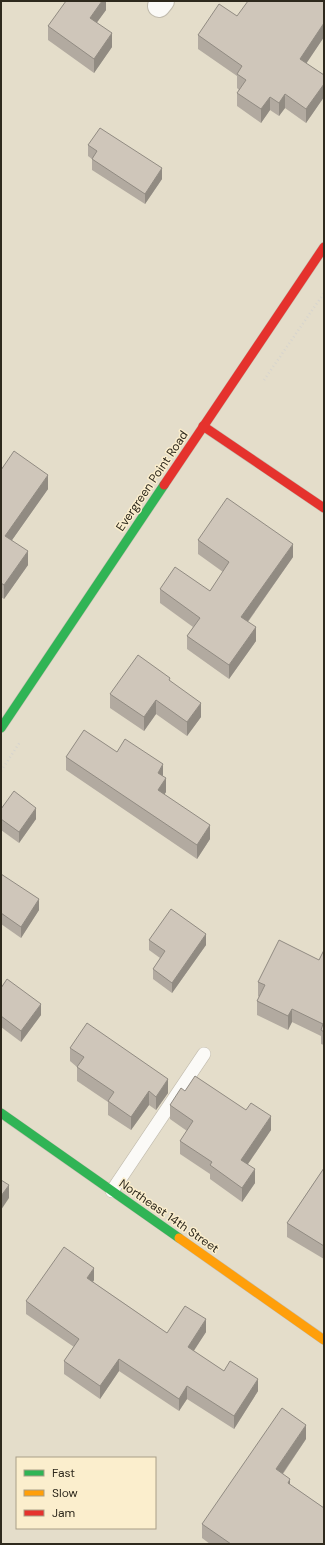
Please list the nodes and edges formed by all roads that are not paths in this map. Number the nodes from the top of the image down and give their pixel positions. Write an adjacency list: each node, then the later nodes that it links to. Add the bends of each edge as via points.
1 (324, 247): 2 (street, Evergreen Point Road)
2 (203, 426): 3 (street); 4 (street, Evergreen Point Road)
3 (324, 508)
4 (1, 728)
5 (204, 1054): 7 (lane)
6 (1, 1113): 7 (street, Northeast 14th Street)
7 (112, 1191): 8 (street, Northeast 14th Street)
8 (324, 1340)

